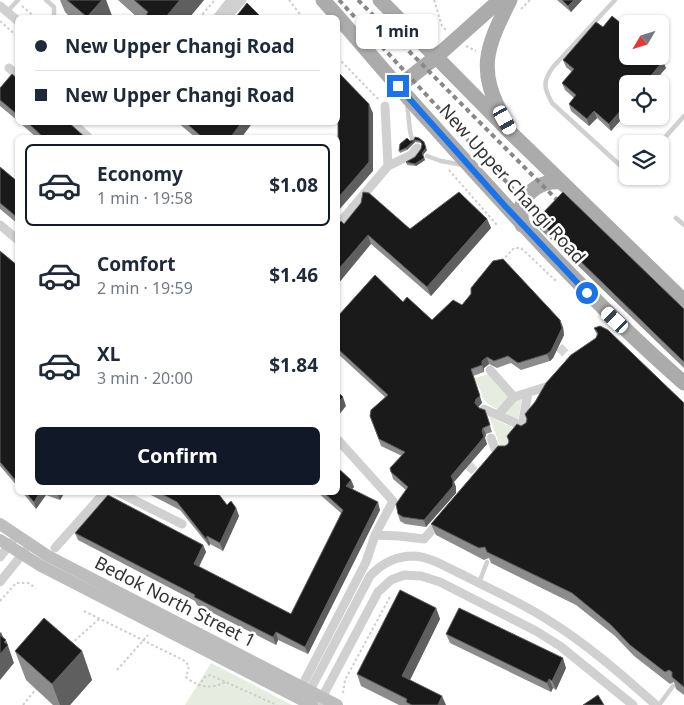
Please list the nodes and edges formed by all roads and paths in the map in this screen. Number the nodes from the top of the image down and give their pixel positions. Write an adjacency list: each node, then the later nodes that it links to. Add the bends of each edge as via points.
1 (46, 0): 14 (lane, via 54,7)
2 (215, 0): 15 (path)
3 (231, 0): 16 (street)
4 (242, 0): 17 (street)
5 (289, 0): 18 (path)
6 (323, 0): 19 (main road, New Upper Changi Road)
7 (380, 0): 24 (main road, New Upper Changi Road)
8 (500, 0): 24 (main road)
9 (510, 0): 33 (main road, via 490,43 486,63 497,106)
10 (615, 0): 39 (lane, via 553,67 546,78 546,92 552,104)
11 (17, 1): 12 (lane); 13 (path)
12 (4, 9): 20 (street)
13 (33, 15)
14 (54, 15)
15 (202, 15)
16 (220, 15)
17 (229, 15)
18 (302, 15)
19 (336, 15)
20 (15, 18)
21 (340, 20): 28 (main road, New Upper Changi Road)
22 (0, 21): 23 (path)
23 (15, 34)
24 (436, 57): 28 (main road); 33 (main road, New Upper Changi Road)
25 (340, 60): 29 (path)
26 (9, 68): 27 (street)
27 (15, 73)
28 (401, 90): 35 (lane); 41 (main road, New Upper Changi Road)
29 (385, 106): 40 (street)
30 (684, 116): 34 (lane)
31 (75, 125): 32 (street)
32 (86, 135)
33 (513, 135): 42 (main road, New Upper Changi Road)
34 (666, 135)
35 (412, 139)
36 (417, 148): 40 (street, via 411,155)
37 (427, 156): 38 (lane)
38 (441, 161): 41 (lane); 46 (path)
39 (619, 164)
40 (388, 166): 44 (street)
41 (469, 166): 47 (main road, New Upper Changi Road)
42 (561, 182): 47 (main road, via 550,181 532,190 521,209); 52 (main road, New Upper Changi Road)
43 (676, 218): 48 (lane)
44 (340, 222)
45 (0, 225): 49 (street)
46 (498, 225)
47 (522, 225): 55 (main road, New Upper Changi Road, via 587,293)
48 (684, 225)
49 (15, 238)
50 (502, 261): 51 (path, via 514,248 521,248)
51 (556, 281)
52 (684, 301)
53 (490, 370): 57 (street)
54 (558, 376): 56 (street, via 549,386)
55 (684, 383)
56 (528, 393): 57 (street); 59 (street, via 523,428)
57 (514, 397): 59 (street)
58 (484, 408): 59 (street)
59 (498, 415)
60 (491, 438): 62 (street, via 494,453)
61 (340, 442): 68 (street, via 393,501)
62 (507, 452)
63 (102, 495): 70 (street)
64 (124, 495): 67 (street)
65 (448, 511): 68 (street, via 424,539)
66 (0, 524): 69 (street, Bedok North Street 1)
67 (182, 524)
68 (375, 536): 88 (street)
69 (9, 541): 71 (street, Bedok North Street 1); 72 (street)
70 (55, 548)
71 (26, 550): 74 (street); 88 (street, Bedok North Street 1, via 41,566)
72 (0, 557)
73 (487, 562): 75 (lane)
74 (0, 582)
75 (479, 583): 88 (street, via 422,557 406,556 386,563 368,580); 94 (street, via 551,621)
76 (36, 588): 78 (path, via 16,583)
77 (392, 592): 90 (path, via 345,680)
78 (0, 601)
79 (84, 611): 80 (path)
80 (100, 619): 81 (path); 82 (path)
81 (144, 640): 83 (path); 85 (path, via 188,663 186,678)
82 (70, 644)
83 (117, 670)
84 (225, 682): 85 (path, via 210,687); 85 (path, via 208,675); 92 (path)
85 (198, 686)
86 (673, 686): 94 (lane)
87 (36, 689): 91 (path)
88 (308, 694): 89 (street, Bedok North Street 1)
89 (320, 701): 90 (street, Bedok North Street 1); 93 (street, via 378,592 394,579 414,575 440,582 536,631 578,658)
90 (339, 701)
91 (22, 705)
92 (277, 705)
93 (633, 705)
94 (658, 705)

